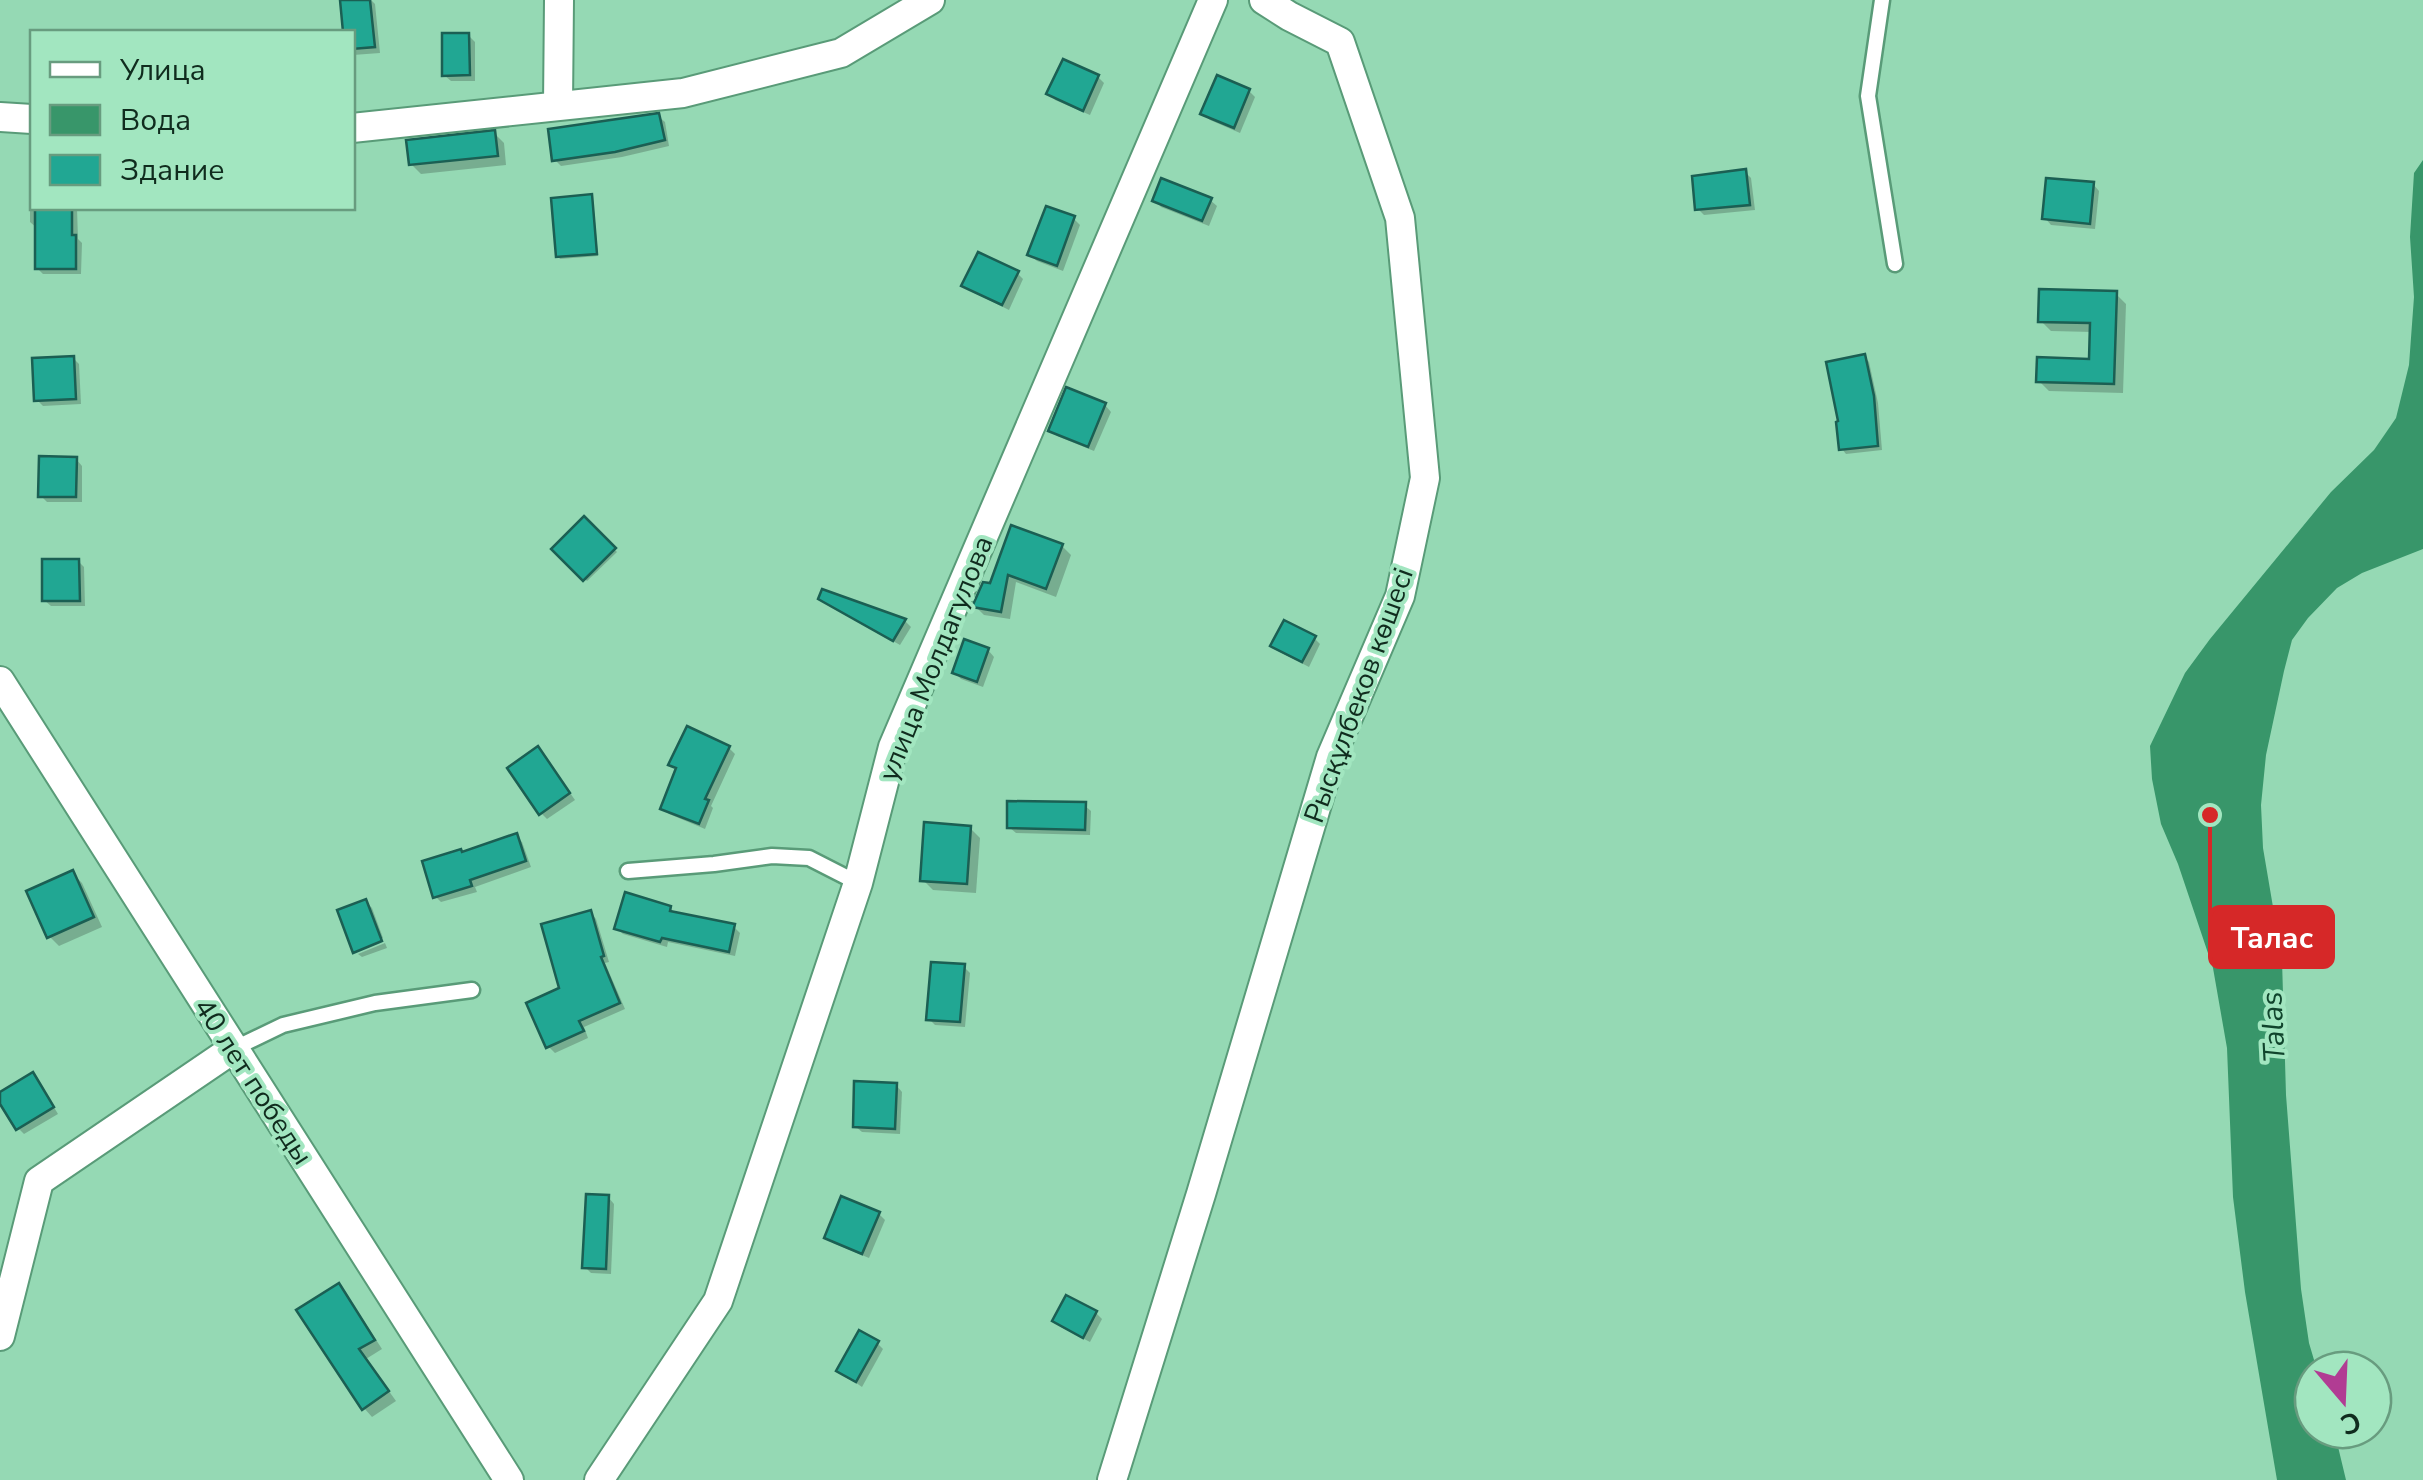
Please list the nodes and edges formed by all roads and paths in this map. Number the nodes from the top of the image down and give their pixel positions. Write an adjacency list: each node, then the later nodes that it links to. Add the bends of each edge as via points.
1 (558, 0): 6 (street)
2 (930, 0): 6 (street, via 841,52 683,92)
3 (1213, 0): 13 (street, улица Молдагулова, via 893,747)
4 (1264, 0): 19 (street, Рысқұлбеков көшесі, via 1340,42 1400,218 1425,478 1400,596 1331,756)
5 (1882, 0): 10 (lane, via 1868,96)
6 (558, 104): 9 (street)
7 (0, 117): 8 (street)
8 (30, 119)
9 (355, 128)
10 (1895, 264)
11 (0, 680): 15 (street, 40 лет победы)
12 (628, 871): 13 (lane, via 772,856 809,858)
13 (858, 882): 18 (street, улица Молдагулова, via 718,1301)
14 (472, 990): 15 (lane, via 283,1025)
15 (233, 1049): 16 (street, via 39,1181); 17 (street, 40 лет победы)
16 (0, 1336)
17 (509, 1480)
18 (599, 1480)
19 (1112, 1480)

